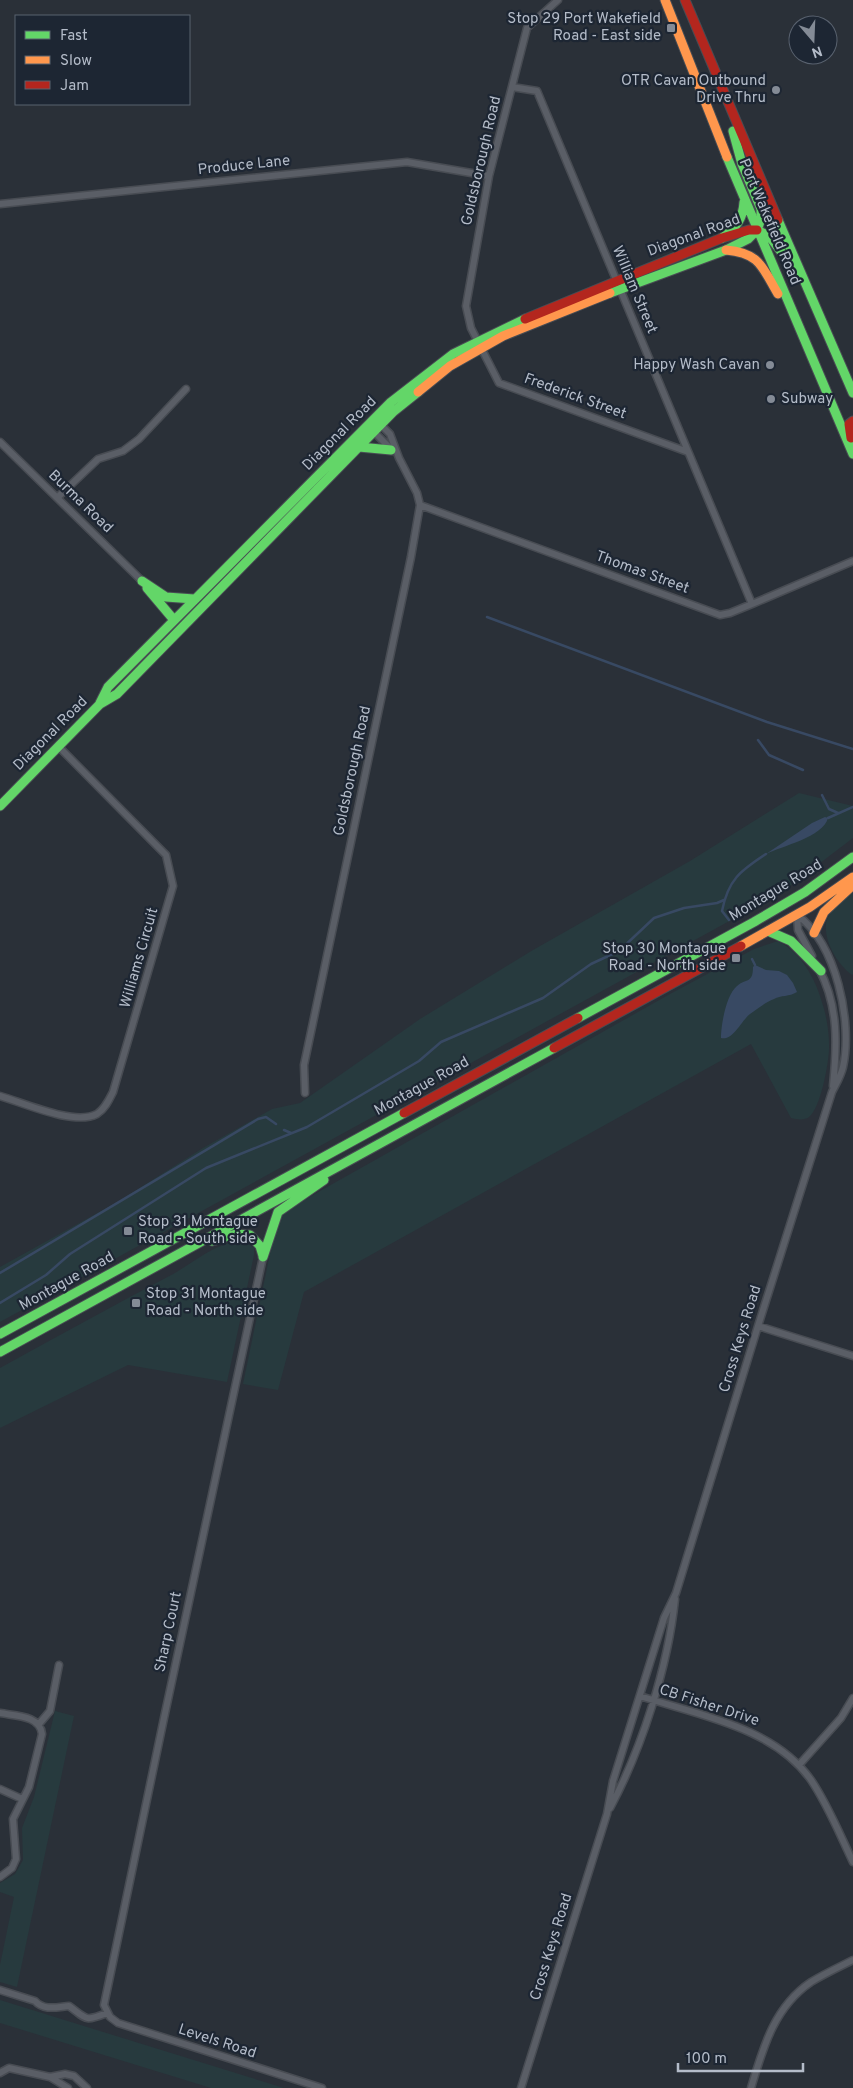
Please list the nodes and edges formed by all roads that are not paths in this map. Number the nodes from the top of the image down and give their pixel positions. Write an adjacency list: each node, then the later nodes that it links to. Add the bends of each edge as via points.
1 (558, 0): 4 (street, Goldsborough Road, via 527,28)
2 (665, 0): 7 (main road, Port Wakefield Road)
3 (684, 0): 5 (main road, Port Wakefield Road)
4 (512, 86): 6 (street, Goldsborough Road); 12 (street, William Street, via 537,91)
5 (722, 90): 9 (main road, via 742,164 760,209); 13 (main road, Port Wakefield Road)
6 (489, 176): 8 (street, Produce Lane, via 407,162); 15 (street, Goldsborough Road, via 466,306 471,328)
7 (744, 200): 9 (main road, Port Wakefield Road); 10 (main road, via 739,226)
8 (0, 204)
9 (757, 230): 10 (main road, Diagonal Road); 11 (main road, Diagonal Road); 13 (main road, via 769,236); 14 (main road, Port Wakefield Road)
10 (722, 238): 12 (main road, Diagonal Road)
11 (726, 250): 12 (main road, Diagonal Road); 14 (main road, via 746,253 757,263)
12 (619, 285): 15 (main road, Diagonal Road); 23 (street, William Street)
13 (805, 285): 17 (main road, Port Wakefield Road)
14 (800, 330): 24 (main road, Port Wakefield Road)
15 (480, 343): 19 (main road, Diagonal Road, via 440,362 391,402); 23 (street, Frederick Street, via 499,383)
16 (186, 389): 26 (street, via 139,438 123,451 98,458)
17 (853, 393)
18 (853, 421): 24 (main road, via 849,424)
19 (374, 425): 21 (main road, Diagonal Road); 22 (street, Goldsborough Road); 25 (street, Goldsborough Road, via 390,434); 30 (main road, Diagonal Road)
20 (0, 442): 26 (street, Burma Road)
21 (359, 447): 22 (main road); 32 (main road, Diagonal Road)
22 (391, 450): 25 (street, Goldsborough Road)
23 (688, 452): 31 (street, William Street)
24 (853, 453)
25 (399, 458): 27 (street, Goldsborough Road)
26 (57, 498): 29 (street, Burma Road)
27 (420, 505): 31 (street, Thomas Street, via 720,615); 47 (street, Goldsborough Road, via 410,567 304,1065)
28 (853, 561): 31 (street, Thomas Street)
29 (142, 582): 30 (main road, via 166,597); 33 (main road)
30 (194, 600): 33 (main road, Diagonal Road)
31 (752, 604)
32 (200, 611): 33 (main road); 34 (main road, Diagonal Road, via 117,694)
33 (174, 620): 34 (main road, Diagonal Road, via 108,687)
34 (100, 704): 35 (main road, Diagonal Road)
35 (58, 746): 36 (main road, Diagonal Road); 48 (street, Williams Circuit, via 166,855 173,886 116,1084 106,1105 97,1114 71,1118)
36 (0, 806)
37 (853, 857): 38 (main road, Montague Road)
38 (830, 875): 41 (main road, via 811,893); 44 (main road, Montague Road)
39 (853, 877): 41 (main road, Montague Road)
40 (853, 885): 43 (main road, via 828,907 817,922)
41 (797, 915): 42 (main road, Montague Road); 43 (street, Cross Keys Road); 44 (main road, via 784,913); 45 (street, Cross Keys Road, via 798,930)
42 (768, 931): 45 (main road, via 786,936); 49 (main road, Montague Road)
43 (814, 933): 46 (street, Cross Keys Road, via 835,972 846,1017 843,1068)
44 (711, 945): 53 (main road, Montague Road)
45 (821, 972): 46 (street, Cross Keys Road, via 831,1001 836,1031)
46 (832, 1092): 52 (street, Cross Keys Road)
47 (306, 1093)
48 (0, 1096)
49 (348, 1162): 50 (main road, Montague Road); 51 (main road, via 278,1212)
50 (186, 1250): 51 (main road, via 233,1234 246,1233 259,1244); 54 (main road, Montague Road)
51 (263, 1257): 71 (street, Sharp Court, via 104,1998)
52 (758, 1326): 55 (street); 56 (street, Cross Keys Road)
53 (0, 1334)
54 (0, 1352)
55 (853, 1356)
56 (676, 1593): 58 (street, Cross Keys Road, via 664,1618); 60 (street, Cross Keys Road, via 666,1654)
57 (59, 1665): 62 (street, via 50,1711)
58 (640, 1696): 60 (street, CB Fisher Drive); 66 (street, Cross Keys Road, via 613,1781)
59 (853, 1698): 63 (street, via 841,1718)
60 (652, 1700): 63 (street, CB Fisher Drive, via 759,1736); 66 (street, Cross Keys Road, via 633,1760)
61 (0, 1713): 62 (street)
62 (39, 1724): 65 (street, via 42,1734 38,1757)
63 (798, 1765): 67 (street, CB Fisher Drive, via 816,1788)
64 (0, 1789): 65 (street)
65 (22, 1799): 68 (street, via 14,1820 16,1859 12,1868)
66 (607, 1814): 77 (street, Cross Keys Road)
67 (853, 1862)
68 (0, 1877)
69 (853, 1960): 78 (street, via 812,1982 785,2007 770,2029)
70 (0, 1990): 71 (street, via 38,2005 56,2009 69,2006 83,2018 92,2019)
71 (107, 2013): 76 (street, Levels Road, via 118,2023)
72 (0, 2073): 73 (street, via 9,2068)
73 (50, 2077): 74 (street); 75 (street, via 63,2073 70,2075)
74 (68, 2088)
75 (87, 2088)
76 (322, 2088)
77 (521, 2088)
78 (751, 2088)

